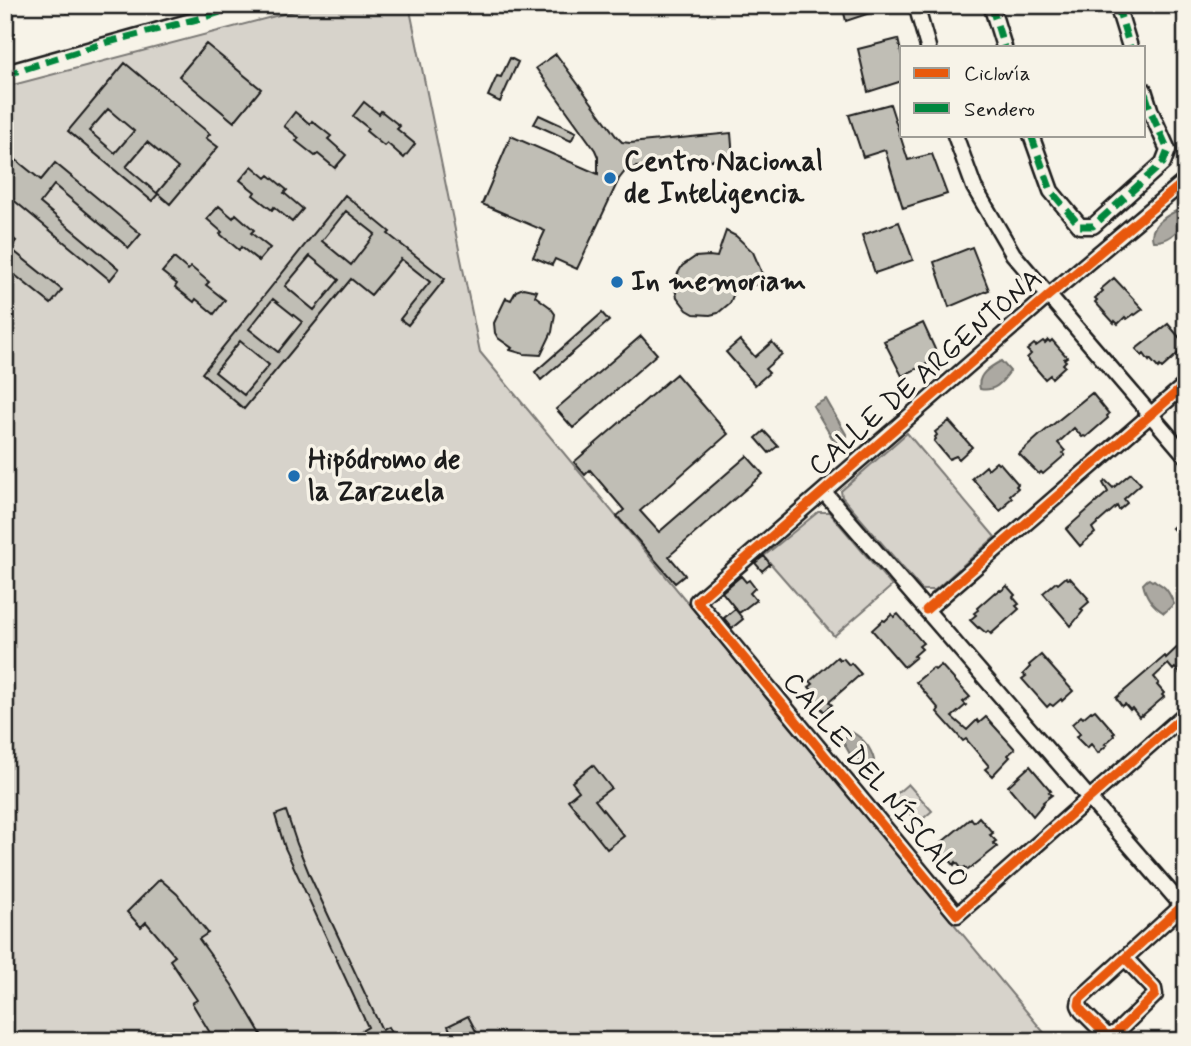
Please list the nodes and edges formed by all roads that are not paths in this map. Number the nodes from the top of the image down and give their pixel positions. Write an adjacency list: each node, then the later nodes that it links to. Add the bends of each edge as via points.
1 (60, 5): 7 (highway)
2 (131, 5): 8 (highway)
3 (187, 5): 12 (street)
4 (916, 5): 9 (street)
5 (991, 5): 10 (street)
6 (1117, 5): 11 (street)
7 (5, 19)
8 (5, 40)
9 (928, 46)
10 (1004, 46)
11 (1130, 46)
12 (5, 56)
13 (1146, 96): 17 (street, via 1168,150 1163,163)
14 (954, 136): 19 (street, via 974,187 1013,254)
15 (1031, 136): 17 (street, via 1051,191 1080,226 1093,226)
16 (1186, 180): 18 (street, CALLE DE ARGENTONA)
17 (1129, 194): 18 (street)
18 (1148, 212): 19 (street, CALLE DE ARGENTONA)
19 (1048, 296): 21 (street); 23 (street, CALLE DE ARGENTONA)
20 (1186, 384): 21 (street)
21 (1150, 415): 22 (street); 25 (street)
22 (1186, 456)
23 (824, 492): 24 (street, CALLE DE ARGENTONA); 25 (street)
24 (697, 601): 27 (street, CALLE DEL NÍSCALO, via 957,915)
25 (926, 610): 27 (street)
26 (1186, 713): 27 (street, CALLE DEL NÍSCALO)
27 (1089, 798): 28 (street)
28 (1184, 908): 29 (street)
29 (1125, 958): 29 (street, via 1080,999 1082,1011 1106,1035 1117,1032 1155,995)

